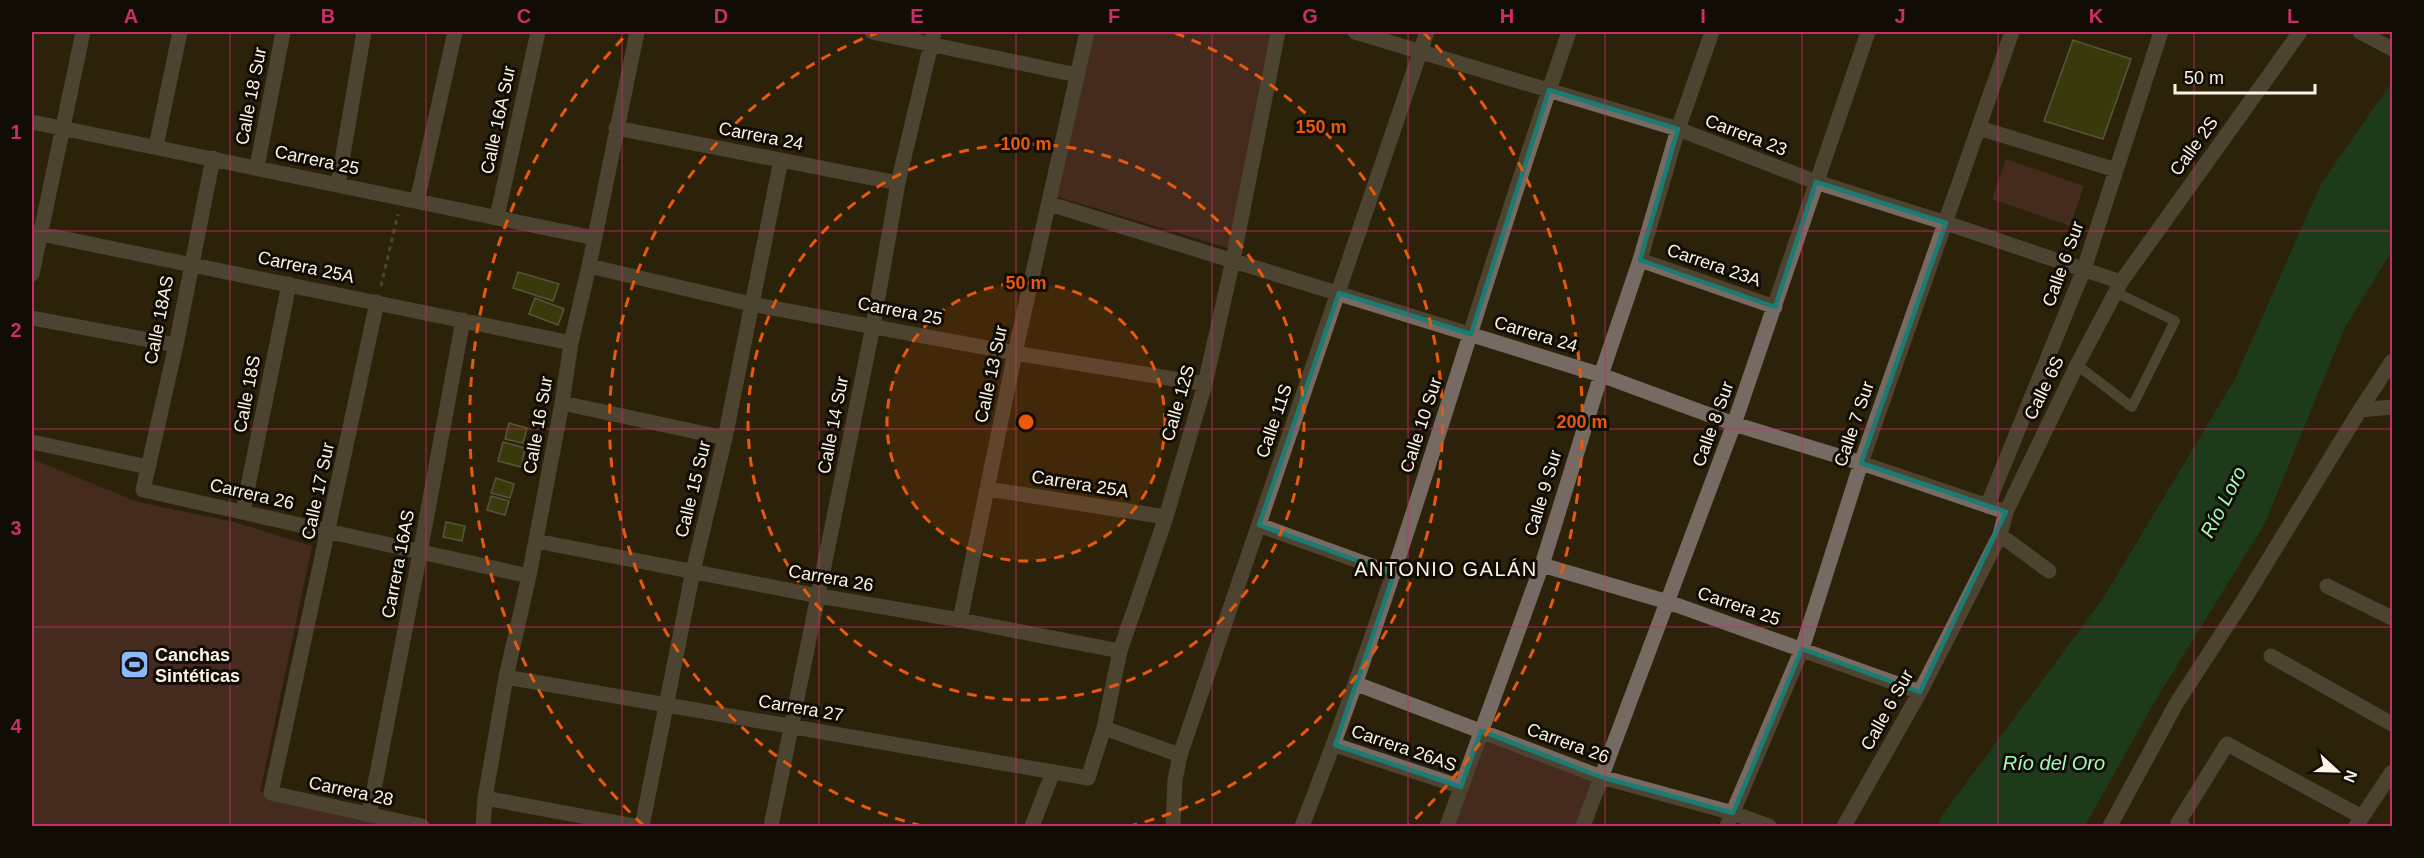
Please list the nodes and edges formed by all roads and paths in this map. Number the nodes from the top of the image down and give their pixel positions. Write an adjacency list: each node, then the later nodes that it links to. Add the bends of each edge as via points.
1 (83, 32): 28 (street)
2 (180, 32): 30 (street)
3 (283, 32): 33 (street, Calle 18 Sur)
4 (364, 32): 37 (street)
5 (455, 32): 38 (street)
6 (538, 32): 40 (street, Calle 16A Sur)
7 (637, 32): 26 (street, Calle 16 Sur)
8 (872, 32): 20 (street)
9 (1087, 32): 23 (street, Calle 13 Sur)
10 (1278, 32): 44 (street, Calle 12S)
11 (1355, 32): 22 (street, Carrera 23)
12 (1427, 32): 22 (street, Calle 11S)
13 (1569, 32): 24 (street, Calle 10 Sur)
14 (1712, 32): 29 (street, Calle 9 Sur)
15 (1868, 32): 35 (street, Calle 8 Sur)
16 (2012, 32): 27 (street, Calle 7 Sur)
17 (2161, 32): 34 (street, Calle 6 Sur)
18 (2300, 32): 51 (street, Calle 2S)
19 (2360, 32): 21 (street)
20 (933, 38): 23 (street); 36 (street, Calle 14 Sur)
21 (2387, 46)
22 (1421, 51): 24 (street, Carrera 23); 52 (street, Calle 11S)
23 (1077, 75): 39 (street, Calle 13 Sur)
24 (1549, 90): 29 (street, Carrera 23); 59 (street, Calle 10 Sur)
25 (32, 122): 28 (street, Carrera 25)
26 (616, 128): 32 (street, Carrera 24); 43 (street, Calle 16 Sur)
27 (1978, 128): 34 (street); 41 (street, Calle 7 Sur)
28 (63, 129): 30 (street, Carrera 25); 42 (street)
29 (1678, 129): 35 (street, Carrera 23); 45 (street, Calle 9 Sur)
30 (156, 146): 31 (street, Carrera 25)
31 (213, 158): 33 (street, Carrera 25); 46 (street, Calle 18AS)
32 (781, 160): 36 (street, Carrera 24); 54 (street, Calle 15 Sur)
33 (256, 167): 37 (street, Carrera 25)
34 (2116, 170): 48 (street, Calle 6 Sur)
35 (1816, 182): 41 (street, Carrera 23); 55 (street, Calle 8 Sur)
36 (898, 183): 58 (street, Calle 14 Sur)
37 (338, 184): 38 (street, Carrera 25)
38 (410, 199): 40 (street, Carrera 25); 53 (path)
39 (1050, 204): 44 (street, Carrera 24); 62 (street, Calle 13 Sur)
40 (497, 217): 43 (street, Carrera 25)
41 (1946, 223): 48 (street, Carrera 23); 73 (street, Calle 7 Sur)
42 (36, 233): 46 (street, Carrera 25A); 49 (street)
43 (595, 238): 47 (street, Calle 16 Sur)
44 (1233, 260): 52 (street, Carrera 24); 66 (street, Calle 12S)
45 (1640, 260): 55 (street, Carrera 23A); 65 (street, Calle 9 Sur)
46 (190, 263): 50 (street, Carrera 25A); 61 (street, Calle 18AS)
47 (589, 266): 54 (street, Carrera 25); 60 (street, Calle 16 Sur)
48 (2084, 269): 51 (street, Carrera 23); 77 (street, Calle 6 Sur)
49 (32, 274)
50 (289, 284): 53 (street, Carrera 25A); 78 (street, Calle 18S)
51 (2118, 287): 64 (street, Calle 6S); 64 (lane, via 2175,321 2132,407)
52 (1339, 293): 59 (street, Carrera 24); 81 (street, Calle 11S)
53 (377, 302): 57 (street, Carrera 25A); 82 (street, Calle 17 Sur)
54 (751, 304): 58 (street, Carrera 25); 71 (street, Calle 15 Sur)
55 (1775, 307): 70 (street, Calle 8 Sur)
56 (32, 318): 61 (street)
57 (463, 320): 60 (street, Carrera 25A); 85 (street, Carrera 16AS)
58 (873, 326): 62 (street, Carrera 25); 92 (street, Calle 14 Sur)
59 (1471, 334): 65 (street, Carrera 24); 89 (street, Calle 10 Sur)
60 (571, 343): 67 (street, Calle 16 Sur)
61 (176, 345): 74 (street, Calle 18AS)
62 (1015, 353): 66 (street, Carrera 25); 75 (street, Calle 13 Sur)
63 (2392, 362): 69 (street)
64 (2077, 364): 79 (street, Calle 6S)
65 (1601, 375): 70 (street, Carrera 24); 86 (street, Calle 9 Sur)
66 (1205, 384): 80 (street, Calle 12S)
67 (562, 404): 71 (street); 84 (street, Calle 16 Sur)
68 (2392, 407): 69 (street)
69 (2360, 410): 132 (street, via 2246,598 2176,704)
70 (1734, 424): 73 (street, Carrera 24); 93 (street, Calle 8 Sur)
71 (725, 438): 87 (street, Calle 15 Sur)
72 (32, 442): 74 (street)
73 (1861, 463): 77 (street, Carrera 24); 96 (street, Calle 7 Sur)
74 (148, 467): 76 (street, Calle 18AS)
75 (988, 489): 80 (street, Carrera 25A); 95 (street, Calle 13 Sur)
76 (143, 490): 78 (street, Carrera 26)
77 (1988, 506): 79 (street, Carrera 24)
78 (243, 511): 82 (street, Carrera 26)
79 (2006, 512): 83 (street, Calle 6 Sur)
80 (1166, 517): 97 (street, Calle 12S)
81 (1259, 525): 89 (street); 108 (street, Calle 11S)
82 (329, 531): 85 (street, Carrera 26); 114 (street, Calle 17 Sur)
83 (2000, 535): 88 (street); 101 (street, Calle 6 Sur)
84 (536, 541): 87 (street, Carrera 26); 90 (street, Calle 16 Sur)
85 (420, 553): 90 (street, Carrera 26); 116 (street, Carrera 16AS)
86 (1542, 565): 93 (street, Carrera 25); 106 (street, Calle 9 Sur)
87 (693, 571): 92 (street, Carrera 26); 102 (street, Calle 15 Sur)
88 (2049, 571)
89 (1394, 574): 100 (street, Calle 10 Sur)
90 (529, 576): 99 (street, Calle 16 Sur)
91 (2326, 586): 94 (street)
92 (819, 596): 95 (street, Carrera 26); 104 (street, Calle 14 Sur)
93 (1668, 602): 96 (street, Carrera 25); 111 (street, Calle 8 Sur)
94 (2392, 618)
95 (960, 620): 97 (street, Carrera 26)
96 (1802, 649): 101 (street, Carrera 25); 117 (street, Calle 7 Sur)
97 (1120, 651): 105 (street, Calle 12S)
98 (2271, 656): 103 (street)
99 (506, 676): 102 (street, Carrera 27); 115 (street, Calle 16 Sur)
100 (1357, 684): 106 (street, Carrera 26); 107 (street, Calle 10 Sur)
101 (1920, 692): 131 (street, Calle 6 Sur)
102 (665, 703): 104 (street, Carrera 27); 123 (street, Calle 15 Sur)
103 (2392, 724)
104 (793, 726): 109 (street, Carrera 27); 124 (street, Calle 14 Sur)
105 (1104, 728): 108 (street); 112 (street, Calle 12S)
106 (1481, 731): 111 (street, Carrera 26); 113 (street, Calle 9 Sur)
107 (1335, 745): 113 (street, Carrera 26AS); 127 (street, Calle 10 Sur)
108 (1180, 755): 126 (street, Calle 11S)
109 (1053, 772): 112 (street, Carrera 27); 125 (street)
110 (2392, 772): 118 (street)
111 (1600, 777): 117 (street, Carrera 26); 129 (street, Calle 8 Sur)
112 (1088, 778)
113 (1461, 787): 128 (street, Calle 9 Sur)
114 (271, 794): 116 (street, Carrera 28)
115 (485, 798): 121 (street, Calle 16 Sur); 122 (street)
116 (369, 815): 120 (street, Carrera 28)
117 (1730, 820): 130 (street, Carrera 26)
118 (2359, 822): 119 (street, via 2227,744)
119 (2181, 825)
120 (422, 826)
121 (483, 826)
122 (635, 826)
123 (642, 826)
124 (771, 826)
125 (1032, 826)
126 (1173, 826)
127 (1302, 826)
128 (1447, 826)
129 (1583, 826)
130 (1769, 826)
131 (1844, 826)
132 (2110, 826)

